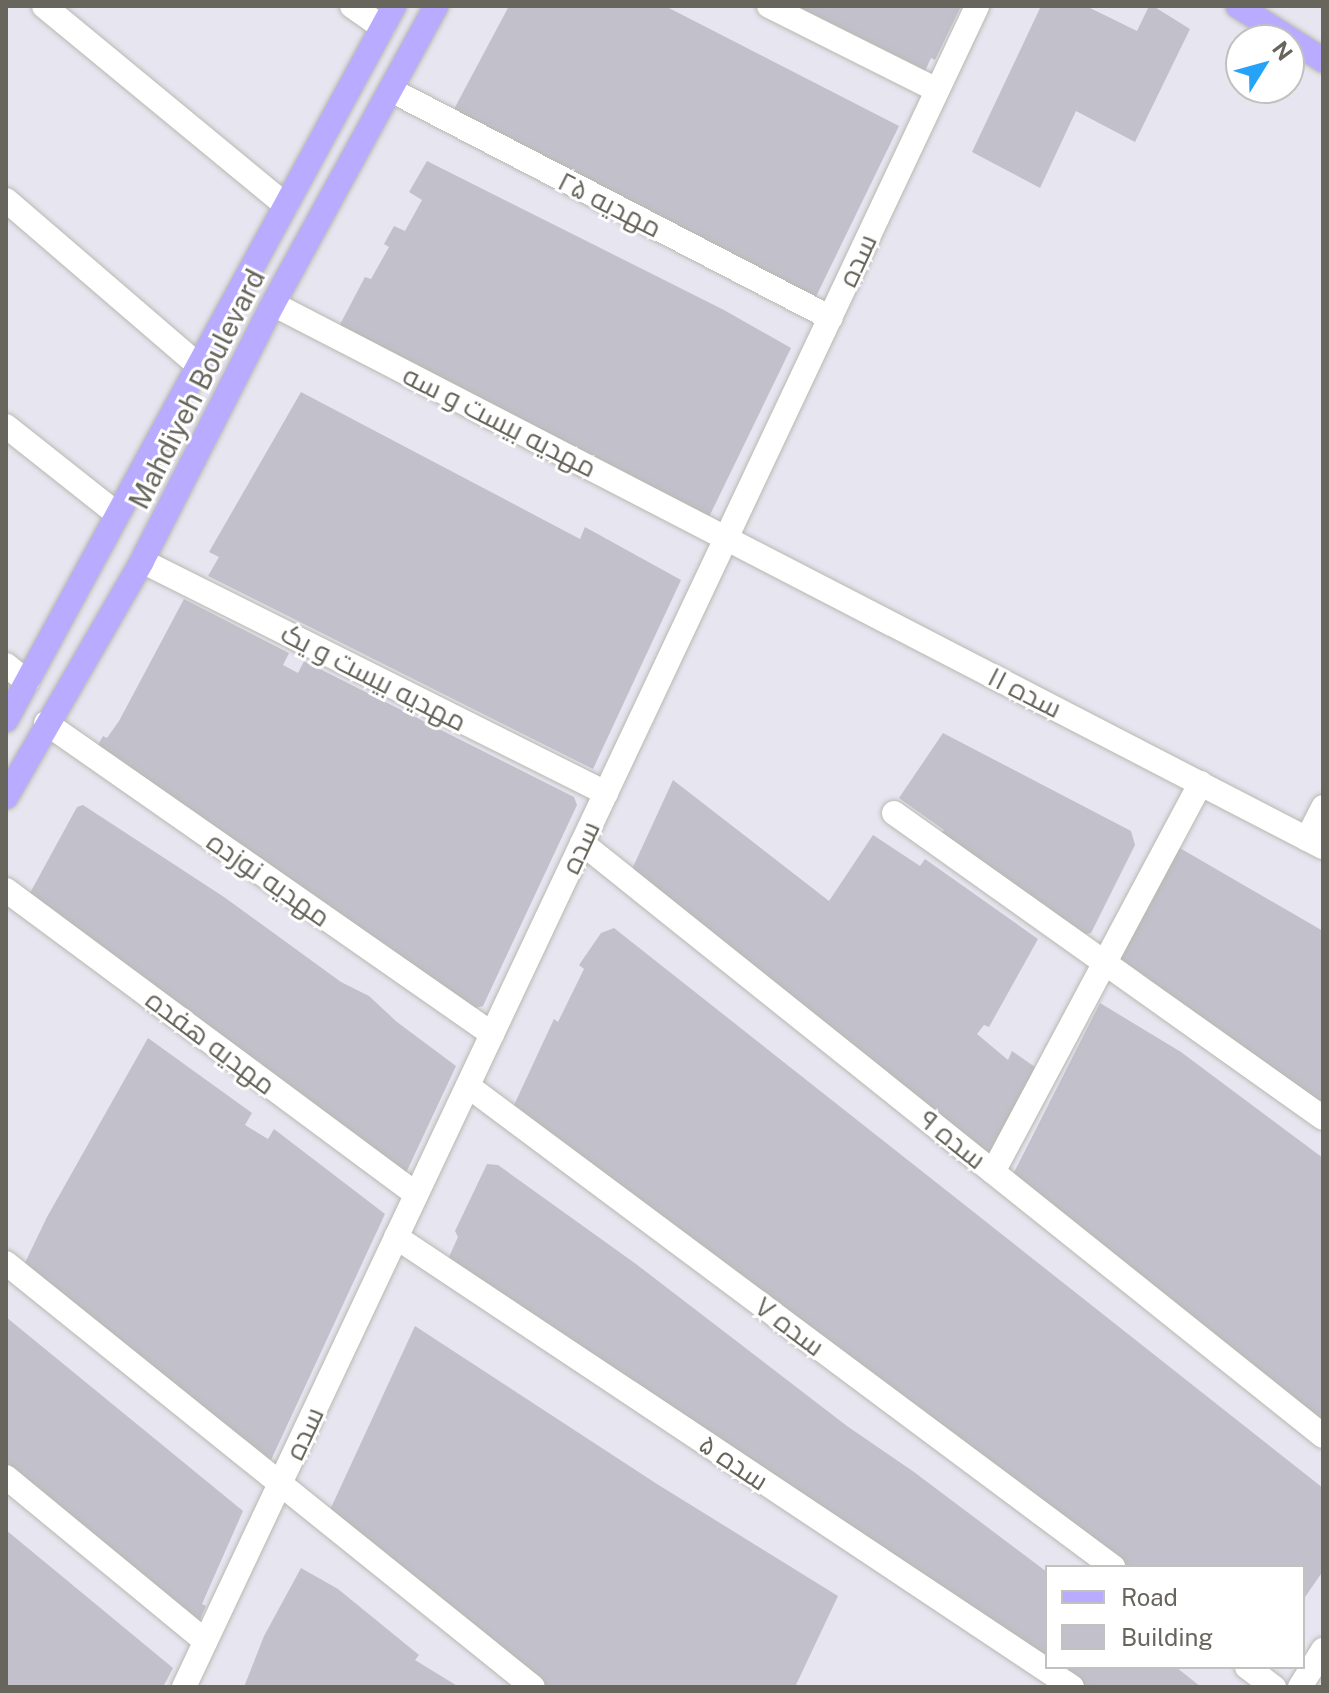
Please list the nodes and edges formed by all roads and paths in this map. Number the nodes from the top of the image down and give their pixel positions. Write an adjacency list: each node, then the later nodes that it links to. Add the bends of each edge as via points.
1 (44, 6): 12 (street)
2 (352, 6): 7 (street)
3 (436, 6): 9 (main road, Mahdiyeh Boulevard)
4 (769, 6): 10 (street)
5 (977, 6): 10 (street, سده)
6 (1238, 6): 8 (main road)
7 (388, 16): 12 (main road, Mahdiyeh Boulevard)
8 (1323, 60)
9 (391, 90): 13 (main road, Mahdiyeh Boulevard); 14 (street, مهدیه ۲۵)
10 (937, 90): 14 (street, سده)
11 (6, 200): 15 (street)
12 (285, 205): 15 (main road, Mahdiyeh Boulevard)
13 (273, 304): 18 (street, مهدیه بیست و سه); 19 (main road, Mahdiyeh Boulevard)
14 (830, 318): 18 (street, سده)
15 (197, 364): 17 (main road, Mahdiyeh Boulevard)
16 (6, 426): 17 (street)
17 (117, 514): 21 (main road, Mahdiyeh Boulevard)
18 (726, 538): 24 (street, سده ۱۱); 25 (street, سده)
19 (142, 561): 23 (main road, Mahdiyeh Boulevard); 25 (street, مهدیه بیست و یک)
20 (6, 665): 21 (street)
21 (27, 682): 22 (main road, Mahdiyeh Boulevard)
22 (6, 720)
23 (46, 723): 26 (main road, Mahdiyeh Boulevard); 33 (street, مهدیه نوزده)
24 (1201, 783): 30 (street, سده ۱۱); 32 (street)
25 (606, 793): 29 (street, سده)
26 (6, 797)
27 (1323, 807): 30 (street)
28 (894, 813): 32 (street)
29 (582, 843): 33 (street, سده); 36 (street, سده ۹)
30 (1315, 843)
31 (6, 890): 37 (street, مهدیه هفده)
32 (1105, 966): 35 (street); 36 (street)
33 (492, 1034): 34 (street, سده)
34 (468, 1086): 37 (street, سده); 43 (street, سده ۷)
35 (1323, 1118)
36 (993, 1172): 40 (street, سده ۹)
37 (416, 1194): 38 (street, سده)
38 (396, 1237): 42 (street, سده); 49 (street, سده ۵)
39 (6, 1263): 42 (street)
40 (1323, 1436)
41 (6, 1477): 44 (street)
42 (281, 1481): 44 (street, سده); 48 (street)
43 (1110, 1565)
44 (205, 1641): 47 (street, سده)
45 (1323, 1650): 51 (street)
46 (1250, 1669): 50 (street)
47 (184, 1687)
48 (533, 1687)
49 (1072, 1687)
50 (1274, 1687)
51 (1300, 1687)

